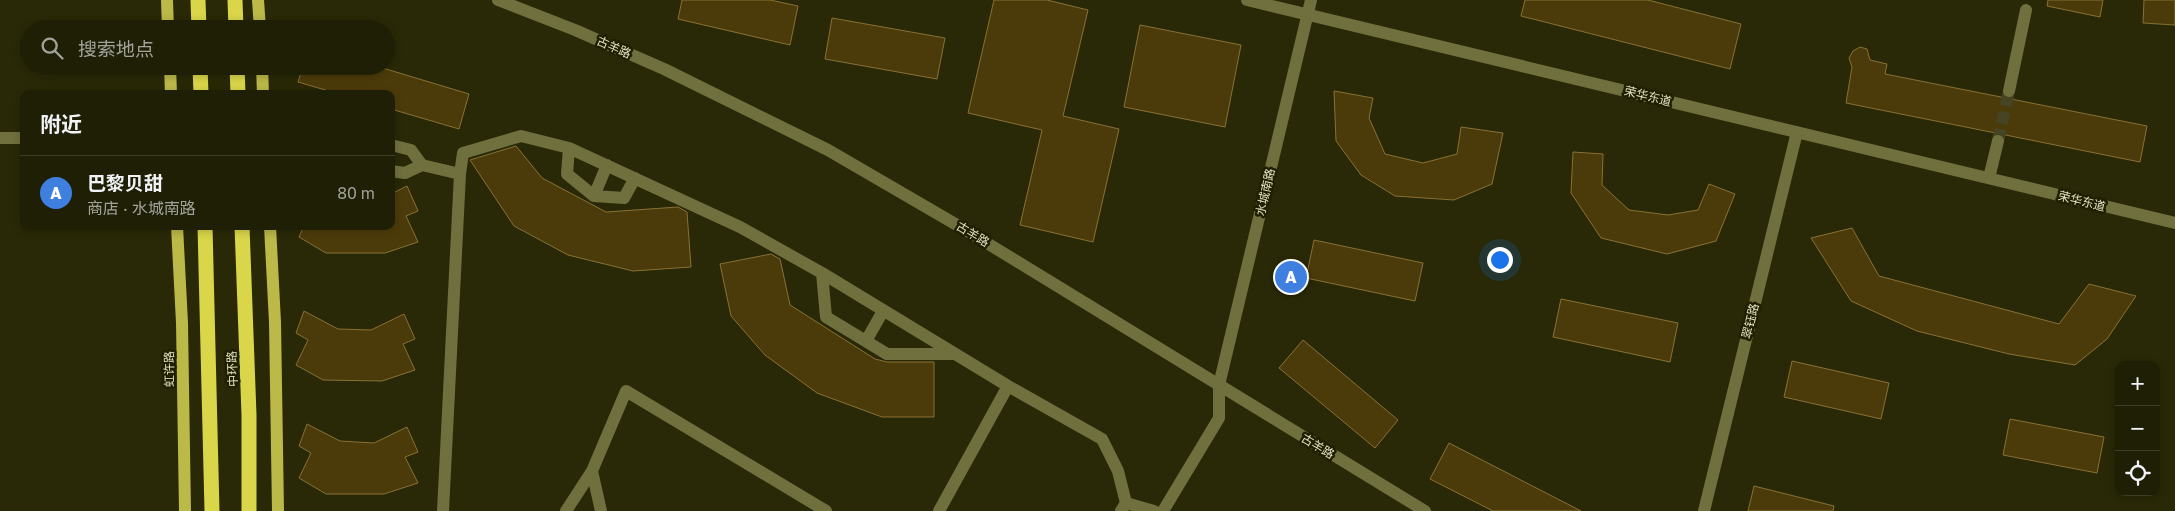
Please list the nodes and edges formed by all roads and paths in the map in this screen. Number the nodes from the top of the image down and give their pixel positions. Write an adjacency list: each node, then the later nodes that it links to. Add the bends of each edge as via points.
1 (167, 0): 10 (main road)
2 (198, 0): 11 (highway)
3 (235, 0): 12 (highway)
4 (258, 0): 13 (main road)
5 (498, 0): 45 (street, 古羊路, via 664,69 828,150)
6 (1247, 0): 9 (street, 荣华东道)
7 (1311, 0): 9 (street, 水城南路)
8 (2026, 10): 22 (street)
9 (1308, 13): 23 (street, 荣华东道); 45 (street, 水城南路)
10 (168, 20)
11 (199, 20)
12 (236, 20)
13 (259, 20)
14 (170, 75): 18 (main road)
15 (200, 75): 19 (highway)
16 (237, 75): 20 (highway)
17 (262, 75): 21 (main road)
18 (171, 90)
19 (201, 90)
20 (238, 90)
21 (263, 90)
22 (2009, 91)
23 (1797, 132): 34 (street, 荣华东道); 61 (street, 翠钰路)
24 (0, 138): 25 (street)
25 (20, 138)
26 (1998, 141): 34 (street)
27 (395, 146): 29 (street, via 411,150)
28 (569, 148): 30 (street); 32 (street, via 521,136 464,153); 35 (street, via 567,174)
29 (422, 165): 31 (street, via 405,172); 32 (street)
30 (607, 165): 33 (street); 35 (street)
31 (395, 171)
32 (460, 174): 53 (street)
33 (635, 178): 35 (street, via 624,198); 41 (street, via 740,227)
34 (1989, 178): 36 (street, 荣华东道)
35 (594, 196)
36 (2175, 223)
37 (177, 230): 49 (main road, 虹许路)
38 (205, 230): 50 (highway, 中环路)
39 (242, 230): 51 (highway, 中环路)
40 (270, 230): 52 (main road)
41 (822, 273): 42 (street); 43 (street, via 826,317)
42 (883, 311): 43 (street); 44 (street)
43 (866, 341): 44 (street, via 887,354)
44 (955, 354): 46 (street)
45 (1219, 385): 59 (street, 水城南路, via 1219,418); 60 (street, 古羊路)
46 (1008, 386): 48 (street, via 1102,439 1118,471); 57 (street)
47 (592, 471): 54 (street); 55 (street); 56 (street, via 626,391)
48 (1123, 507): 58 (street)
49 (185, 511)
50 (212, 511)
51 (249, 511)
52 (278, 511)
53 (443, 511)
54 (566, 511)
55 (601, 511)
56 (826, 511)
57 (939, 511)
58 (1154, 511)
59 (1163, 511)
60 (1426, 511)
61 (1704, 511)

